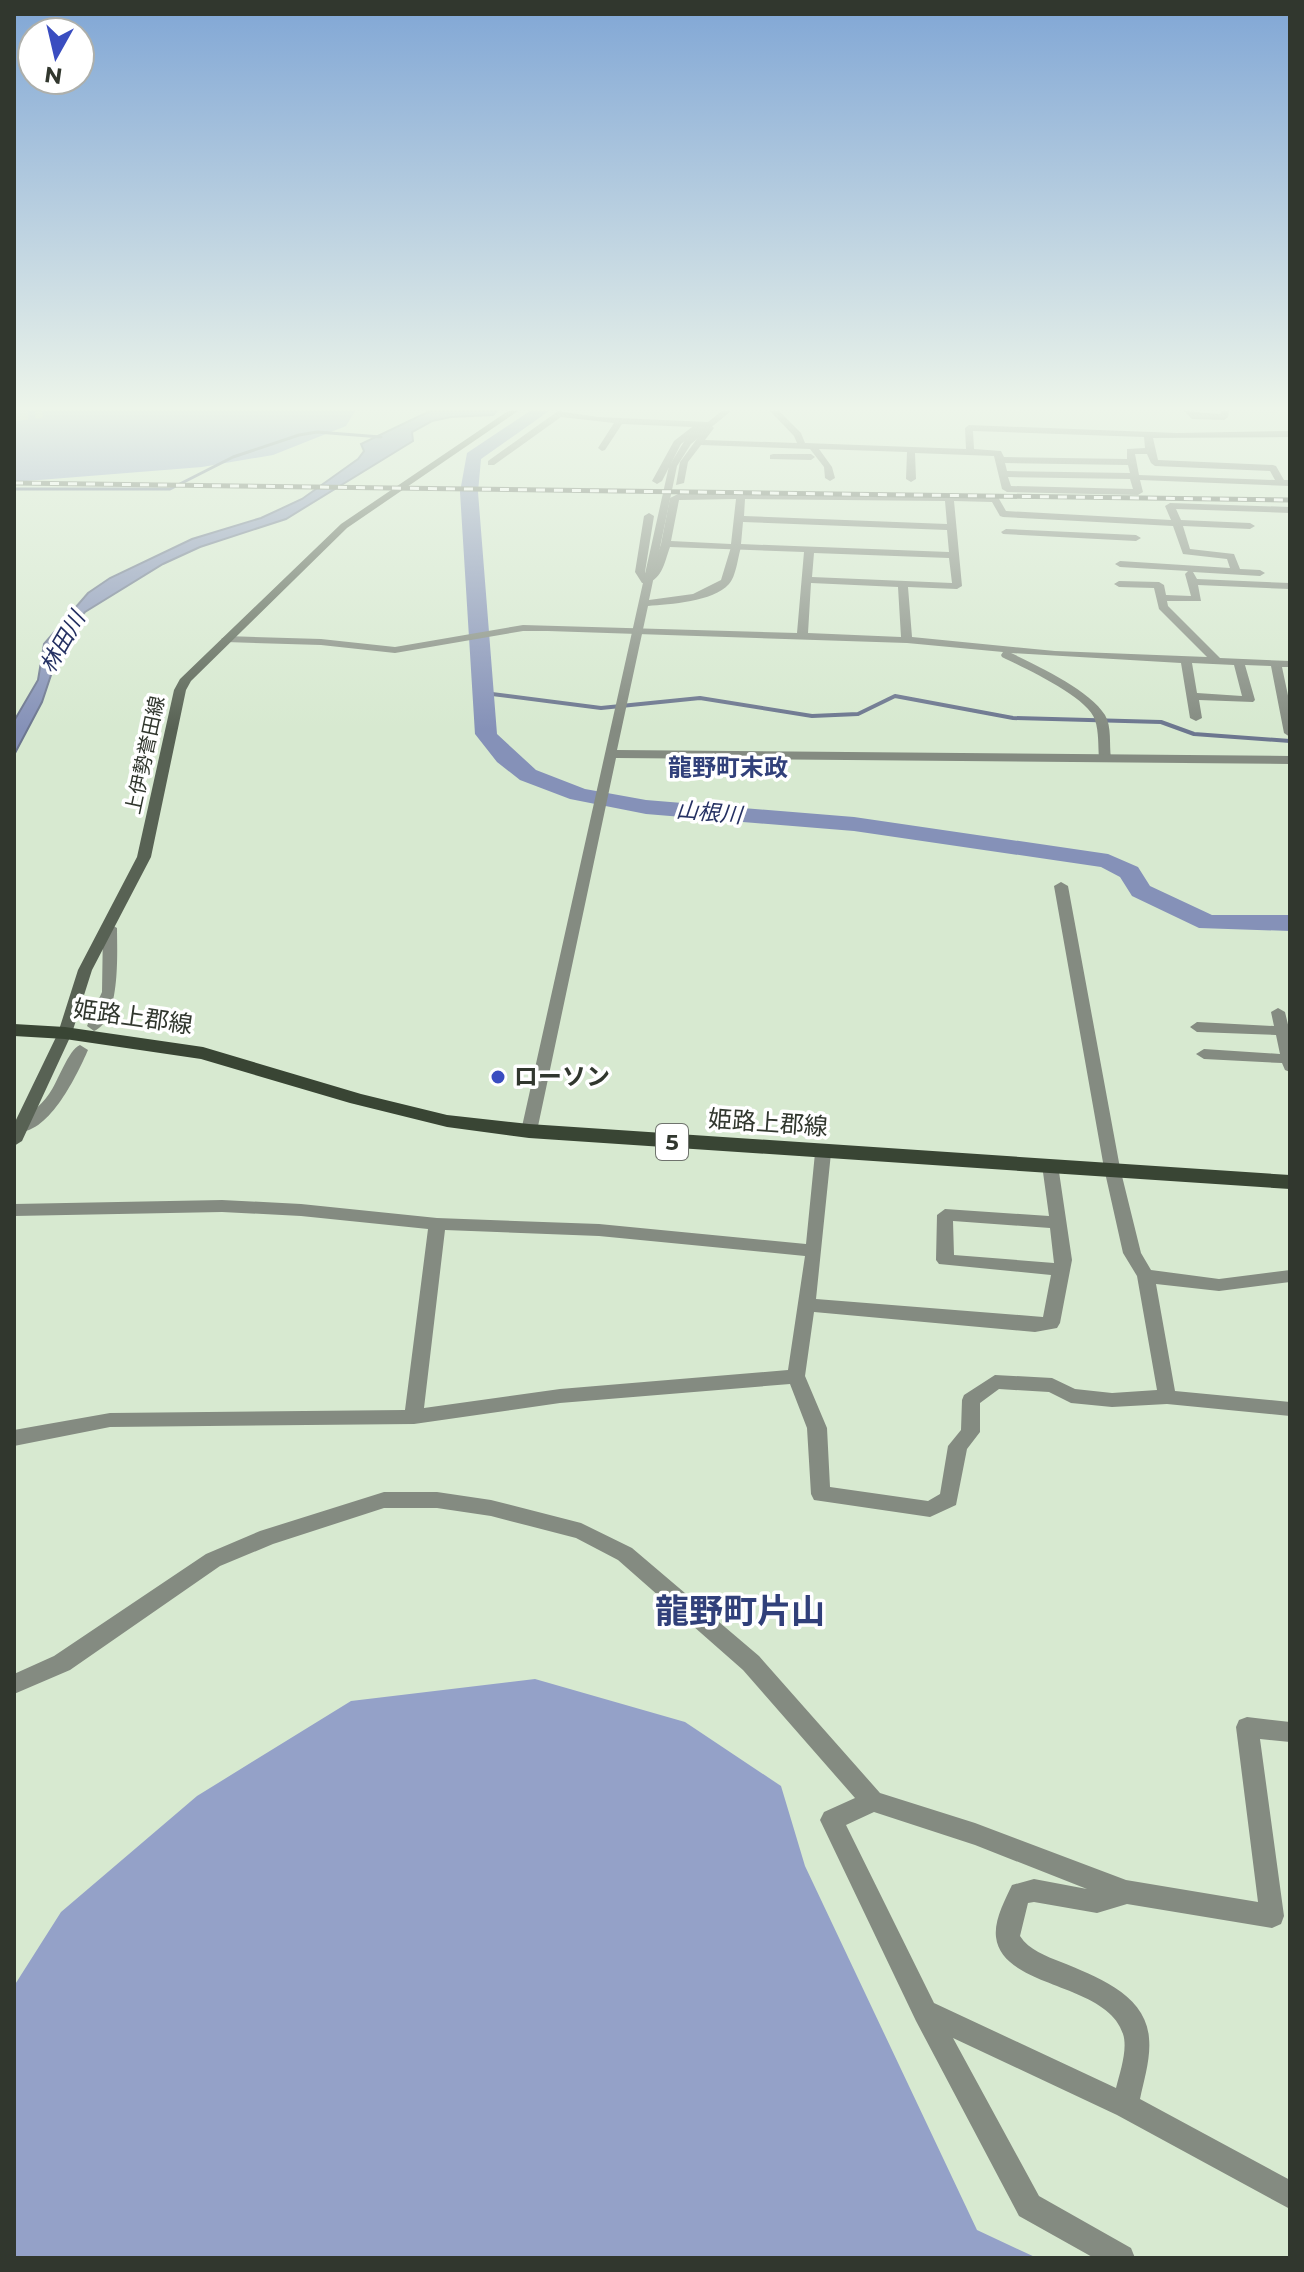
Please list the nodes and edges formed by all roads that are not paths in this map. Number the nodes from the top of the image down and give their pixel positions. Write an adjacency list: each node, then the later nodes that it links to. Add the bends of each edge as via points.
1 (357, 517): 33 (main road, 上伊勢誉田線)
2 (649, 517): 24 (street, via 640,572)
3 (661, 517): 24 (street)
4 (671, 517): 14 (street)
5 (951, 517): 12 (street)
6 (1003, 517): 13 (street, via 1006,534)
7 (1128, 517): 10 (street); 13 (street)
8 (1175, 517): 10 (street)
9 (739, 519): 12 (street); 15 (street)
10 (1177, 523): 11 (street); 21 (street, via 1186,552 1231,556)
11 (1250, 526)
12 (952, 527): 17 (street)
13 (1136, 538): 19 (street)
14 (666, 544): 15 (street); 24 (street, via 655,575)
15 (736, 547): 16 (street); 30 (street, via 726,582 714,590 683,601)
16 (809, 549): 17 (street); 23 (street)
17 (954, 555): 26 (street, via 957,586)
18 (1120, 564): 19 (street)
19 (1141, 566): 20 (street)
20 (1189, 569): 21 (street); 25 (street)
21 (1236, 571): 22 (street)
22 (1260, 573)
23 (808, 580): 26 (street); 32 (street)
24 (646, 581): 30 (street)
25 (1192, 582): 28 (street); 29 (street, via 1197,599)
26 (903, 584): 34 (street)
27 (1119, 584): 29 (street, via 1159,585)
28 (1290, 586)
29 (1161, 598): 37 (street, via 1168,614)
30 (642, 604): 31 (street)
31 (637, 631): 32 (street); 33 (street, via 523,628 395,650); 44 (street)
32 (802, 636): 34 (street)
33 (226, 639): 48 (main road, 上伊勢誉田線, via 180,690 144,857)
34 (907, 640): 35 (street)
35 (993, 650): 36 (street); 45 (street, via 1046,673 1092,706 1101,720)
36 (1186, 661): 37 (street); 41 (street)
37 (1218, 662): 38 (street)
38 (1239, 663): 39 (street); 41 (street, via 1249,700)
39 (1276, 664): 40 (street); 43 (street)
40 (1290, 664)
41 (1192, 696): 42 (street)
42 (1196, 718)
43 (1290, 733)
44 (612, 754): 45 (street); 58 (street)
45 (1105, 758): 46 (street)
46 (1290, 760)
47 (1061, 886): 62 (street)
48 (110, 928): 50 (street, via 109,992); 54 (main road, 上伊勢誉田線, via 85,970)
49 (1278, 1012): 53 (street)
50 (94, 1026)
51 (1197, 1027): 53 (street)
52 (19, 1031): 54 (main road, 姫路上郡線 / 5)
53 (1280, 1031): 57 (street)
54 (65, 1033): 58 (main road, 姫路上郡線 / 5, via 203,1053 447,1121); 59 (main road, 上伊勢誉田線)
55 (80, 1050): 59 (street, via 50,1107)
56 (1204, 1054): 57 (street)
57 (1289, 1064)
58 (529, 1131): 60 (main road, 姫路上郡線 / 5)
59 (16, 1134)
60 (823, 1153): 61 (main road, 姫路上郡線 / 5); 67 (street)
61 (1050, 1165): 62 (main road, 姫路上郡線 / 5); 65 (street)
62 (1112, 1168): 63 (main road, 姫路上郡線 / 5); 69 (street, via 1132,1253)
63 (1290, 1182)
64 (14, 1210): 66 (street, via 222,1206)
65 (1058, 1223): 68 (street); 68 (street, via 945,1215 945,1260)
66 (437, 1224): 67 (street, via 599,1230); 75 (street)
67 (814, 1251): 71 (street)
68 (1062, 1270): 71 (street, via 1051,1323)
69 (1146, 1276): 70 (street, via 1219,1285); 73 (street)
70 (1290, 1276)
71 (806, 1305): 72 (street)
72 (796, 1376): 73 (street, via 817,1428 821,1494 930,1509 949,1499 958,1446 970,1432 971,1400 995,1382 1052,1385 1071,1396 1112,1400); 75 (street, via 560,1396)
73 (1167, 1397): 74 (street)
74 (1290, 1409)
75 (414, 1417): 76 (street, via 110,1420)
76 (14, 1438)
77 (14, 1684): 79 (street, via 62,1663 213,1560 384,1500 437,1500 536,1517 581,1531 625,1554 751,1663)
78 (1290, 1732): 80 (street, via 1247,1727 1272,1916)
79 (873, 1801): 80 (street); 81 (street, via 832,1820)
80 (1126, 1892): 82 (street, via 1110,1902 1086,1903 1033,1888 1020,1893 1008,1935 1020,1955 1121,2005 1137,2033)
81 (925, 2012): 82 (street); 84 (street, via 1029,2206)
82 (1126, 2106): 83 (street)
83 (1290, 2195)
84 (1121, 2258)

